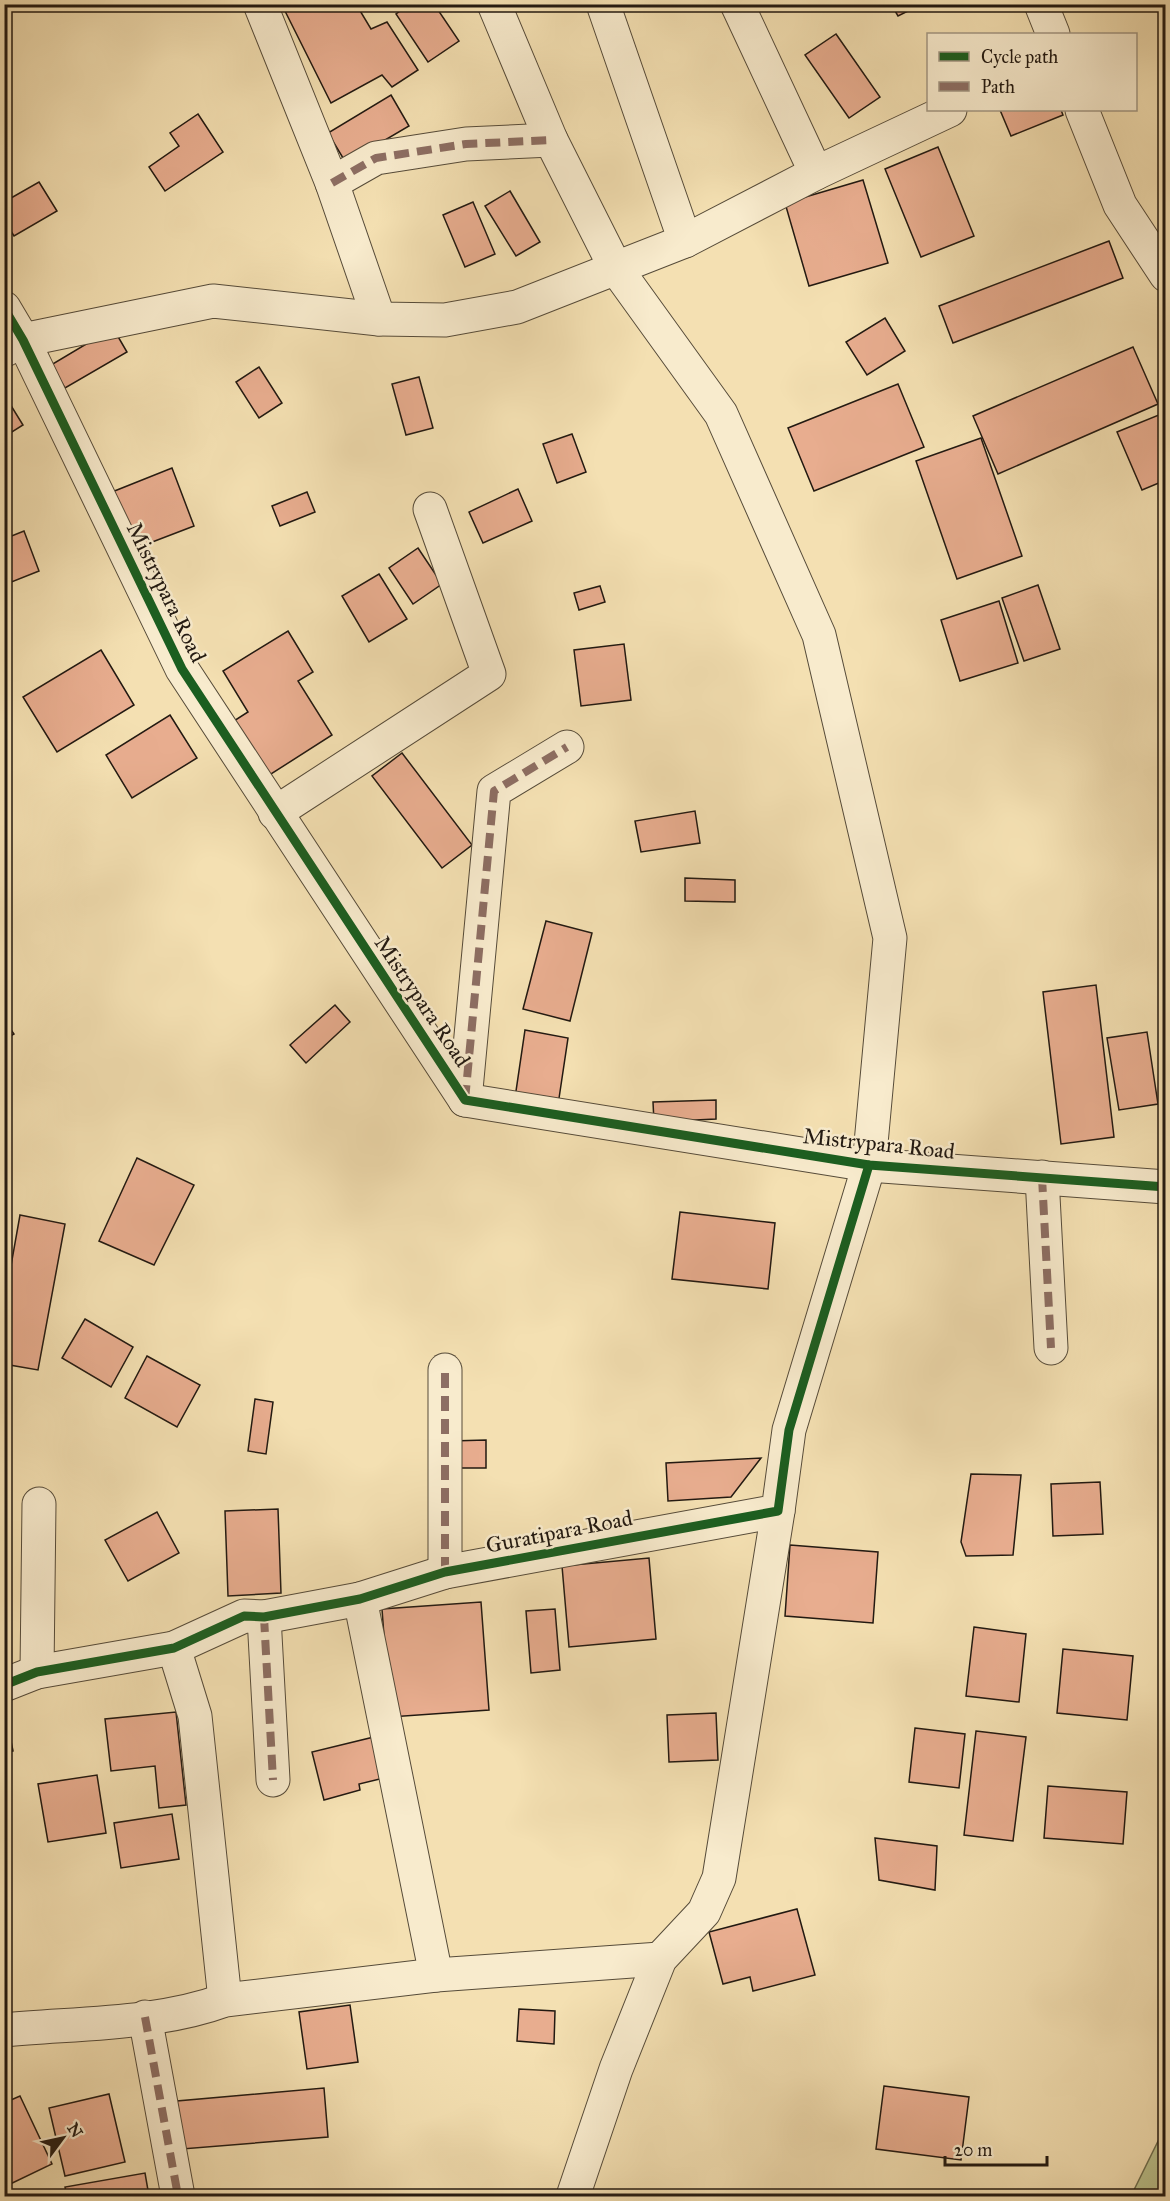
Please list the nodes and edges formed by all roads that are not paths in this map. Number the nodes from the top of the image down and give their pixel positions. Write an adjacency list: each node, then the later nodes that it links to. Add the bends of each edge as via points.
1 (260, 4): 11 (street)
2 (494, 4): 9 (street)
3 (603, 4): 12 (street)
4 (737, 4): 10 (street)
5 (1041, 4): 6 (street)
6 (1053, 33)
7 (948, 111): 10 (street)
8 (1083, 111): 14 (street, via 1120,205)
9 (551, 140): 11 (street, via 466,144 376,158); 13 (street)
10 (816, 173): 12 (street)
11 (332, 183): 16 (street)
12 (685, 241): 13 (street)
13 (615, 267): 16 (street, via 517,308 445,320); 22 (street, via 721,414 819,635 890,938)
14 (1166, 275)
15 (4, 308): 17 (street, Mistrypara Road)
16 (379, 318): 17 (street, via 213,301)
17 (14, 345): 20 (street, Mistrypara Road, via 182,669)
18 (430, 509): 20 (street, via 489,674)
19 (567, 747): 21 (street, via 494,791)
20 (275, 813): 21 (street, Mistrypara Road)
21 (465, 1100): 22 (street, Mistrypara Road)
22 (869, 1165): 23 (street, Mistrypara Road); 28 (street, via 789,1430)
23 (1042, 1177): 24 (street, Mistrypara Road); 25 (street)
24 (1166, 1187)
25 (1051, 1348)
26 (445, 1370): 29 (street)
27 (39, 1504): 33 (street)
28 (778, 1511): 29 (street, Guratipara Road); 36 (street, via 719,1878 704,1912)
29 (445, 1572): 30 (street, Guratipara Road)
30 (360, 1599): 31 (street, Guratipara Road); 37 (street)
31 (264, 1617): 32 (street, Guratipara Road, via 244,1616); 35 (street)
32 (174, 1648): 33 (street, Guratipara Road); 38 (street, via 195,1716)
33 (37, 1672): 34 (street, Guratipara Road)
34 (4, 1685)
35 (273, 1780)
36 (660, 1959): 37 (street); 42 (street, via 616,2069)
37 (436, 1975): 38 (street)
38 (225, 2001): 39 (street)
39 (145, 2017): 40 (street); 41 (street)
40 (4, 2030)
41 (178, 2196)
42 (573, 2196)

